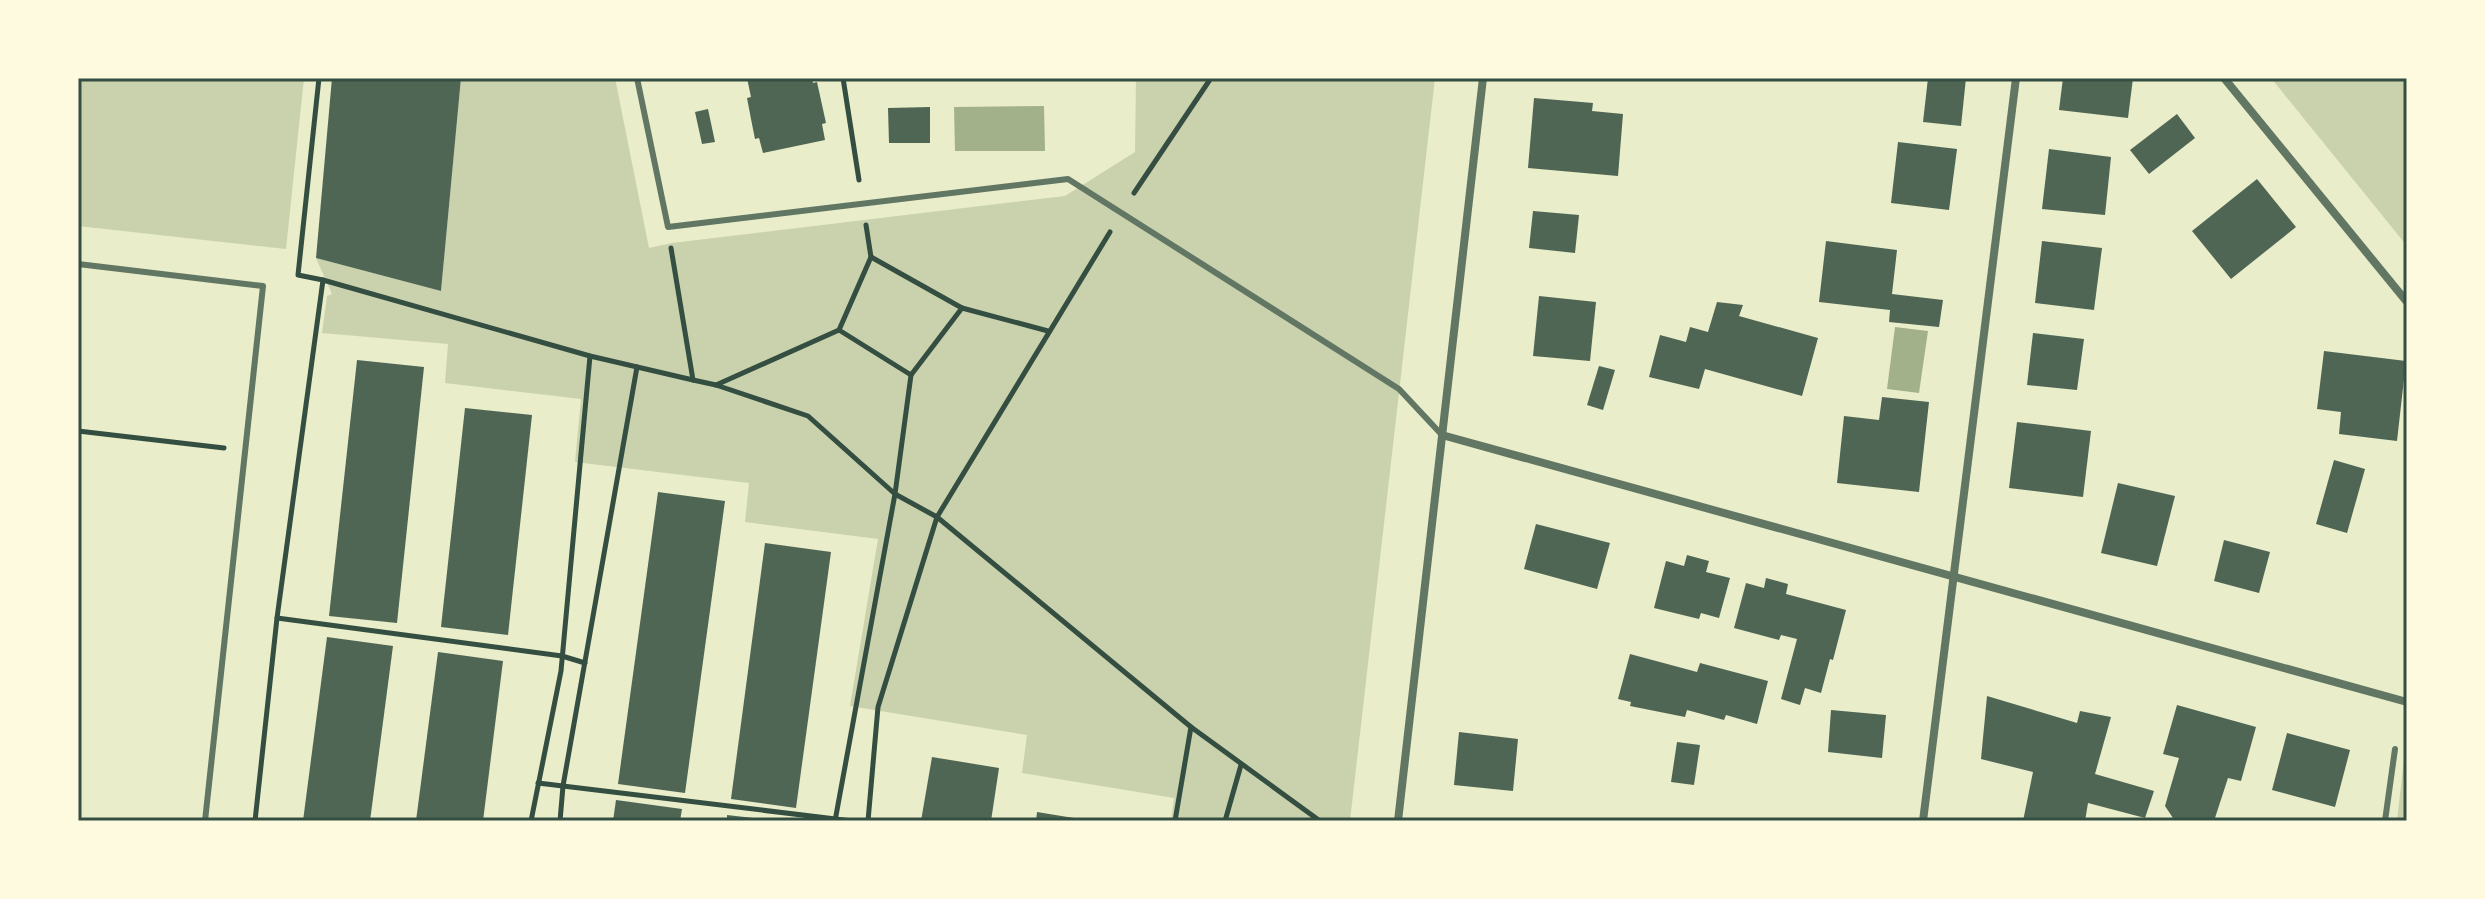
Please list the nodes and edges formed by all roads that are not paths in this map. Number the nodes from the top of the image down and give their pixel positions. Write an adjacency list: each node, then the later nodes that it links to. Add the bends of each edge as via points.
1 (637, 78): 7 (lane, via 668,227 1068,179 1399,389)
2 (1483, 78): 7 (street)
3 (2016, 78): 8 (street)
4 (2224, 78): 6 (street)
5 (78, 264): 11 (lane, via 263,286)
6 (2407, 302)
7 (1442, 435): 8 (street); 12 (street)
8 (1953, 576): 9 (street); 13 (street)
9 (2407, 702)
10 (2395, 749): 14 (lane)
11 (205, 821)
12 (1398, 821)
13 (1923, 821)
14 (2385, 821)

